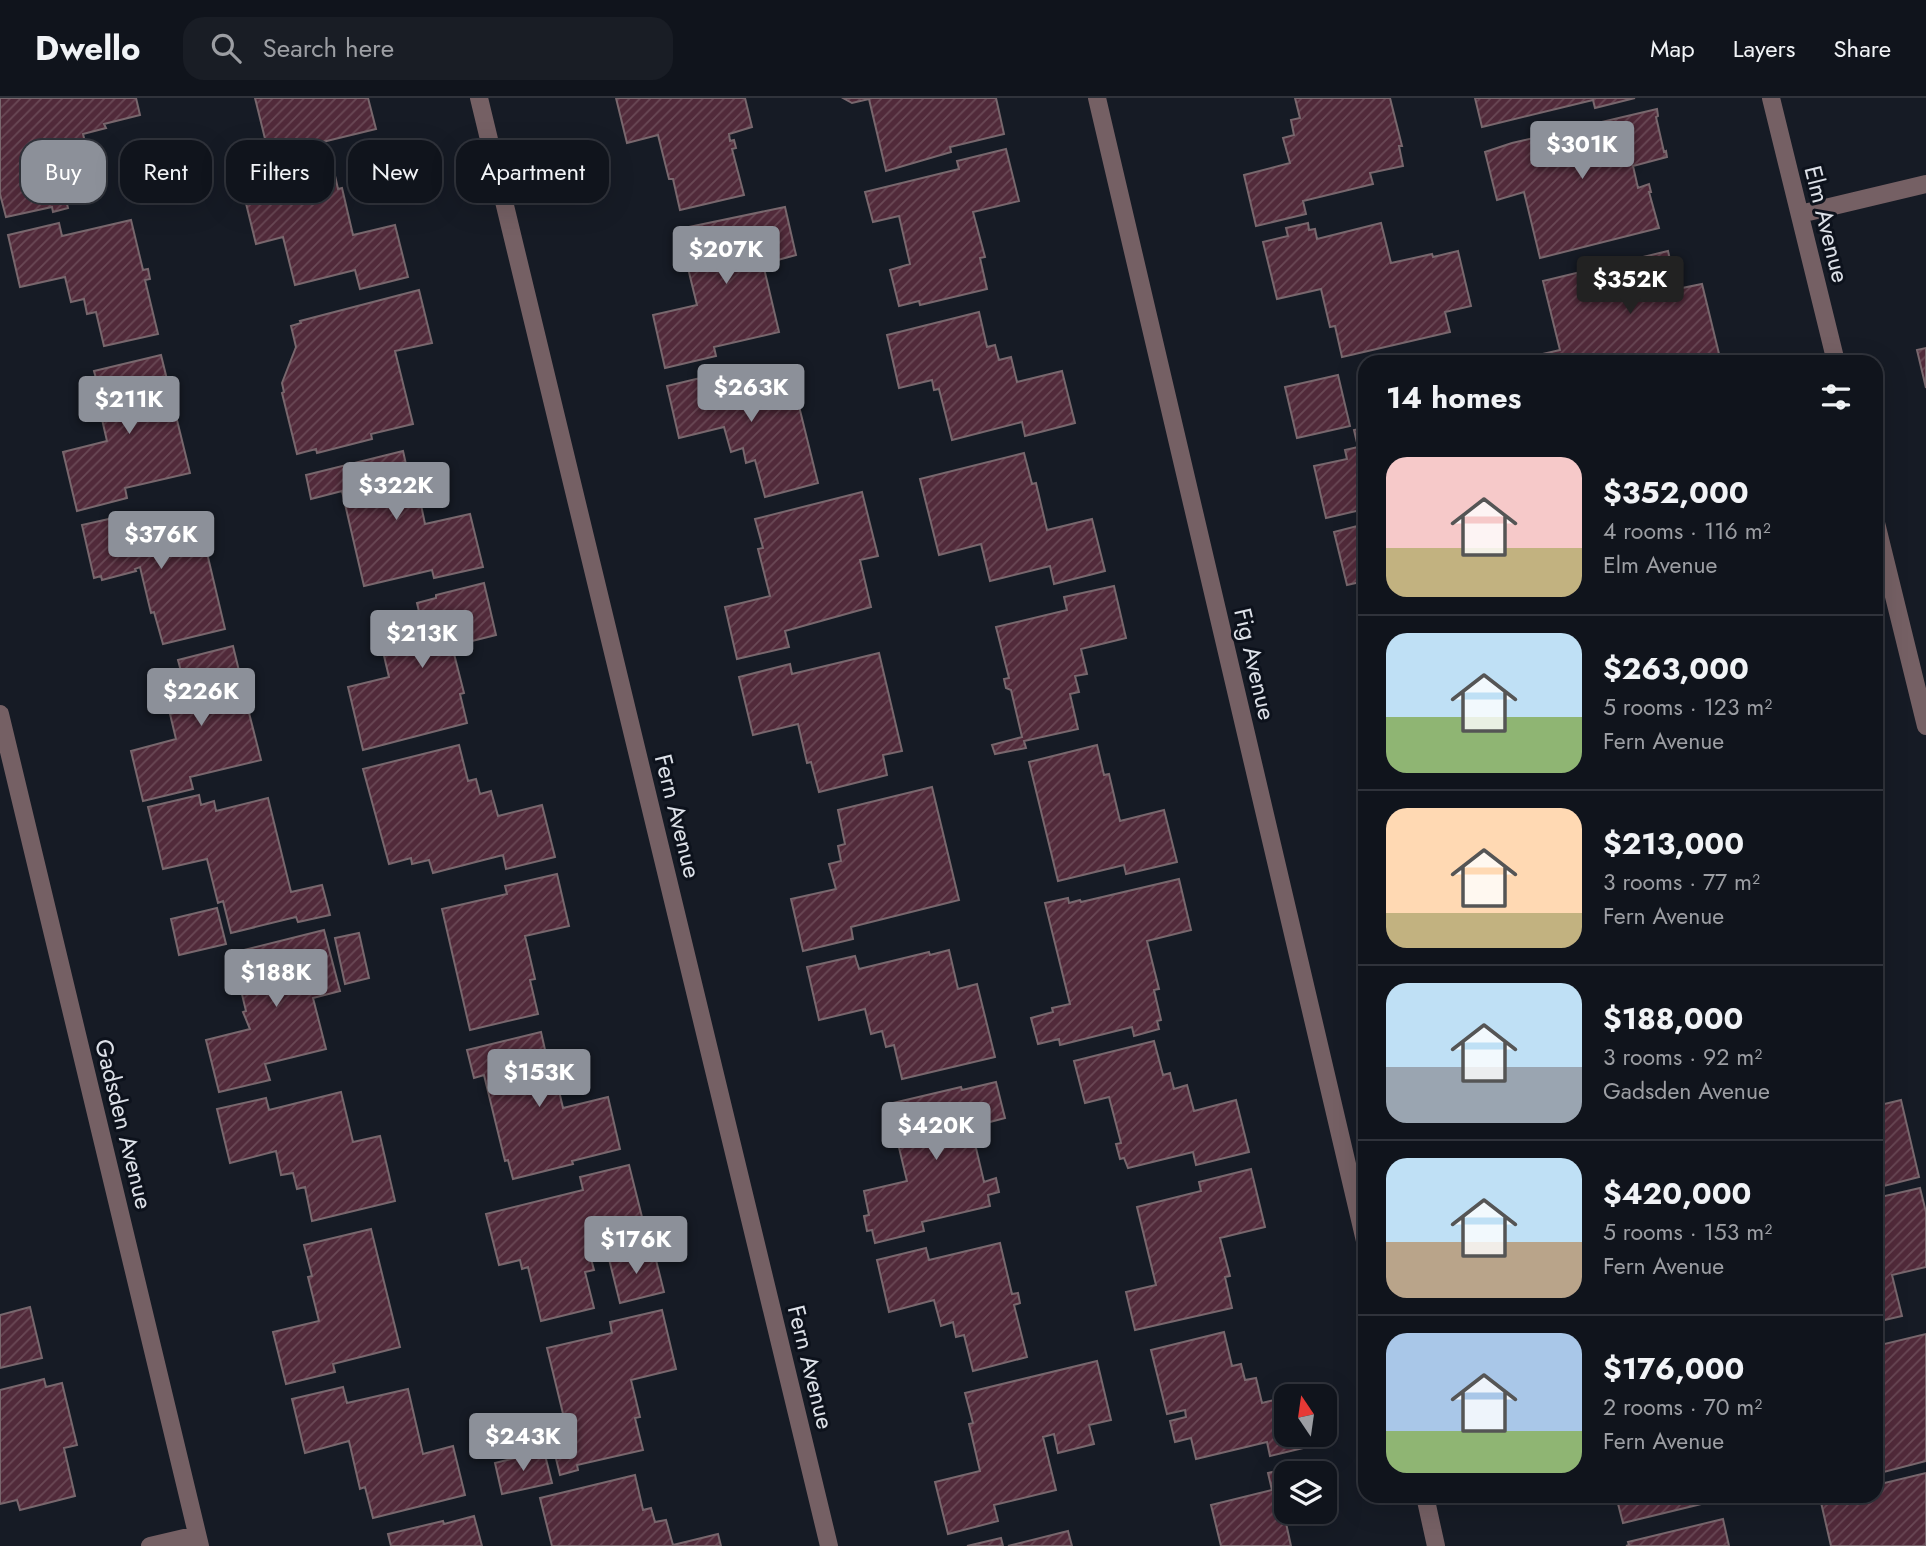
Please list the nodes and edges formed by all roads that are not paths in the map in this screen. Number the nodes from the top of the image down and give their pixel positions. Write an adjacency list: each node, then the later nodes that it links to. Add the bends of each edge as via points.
1 (479, 98): 14 (street, Fern Avenue)
2 (1097, 98): 10 (street, Fig Avenue)
3 (1771, 98): 5 (street, Elm Avenue)
4 (1926, 184): 5 (street)
5 (1800, 214): 6 (street, Elm Avenue)
6 (1834, 355)
7 (1883, 551): 9 (street)
8 (0, 714): 12 (street, Gadsden Avenue)
9 (1926, 726)
10 (1358, 1211)
11 (1427, 1503): 15 (street)
12 (199, 1540): 13 (street)
13 (150, 1546)
14 (829, 1546)
15 (1436, 1546)

